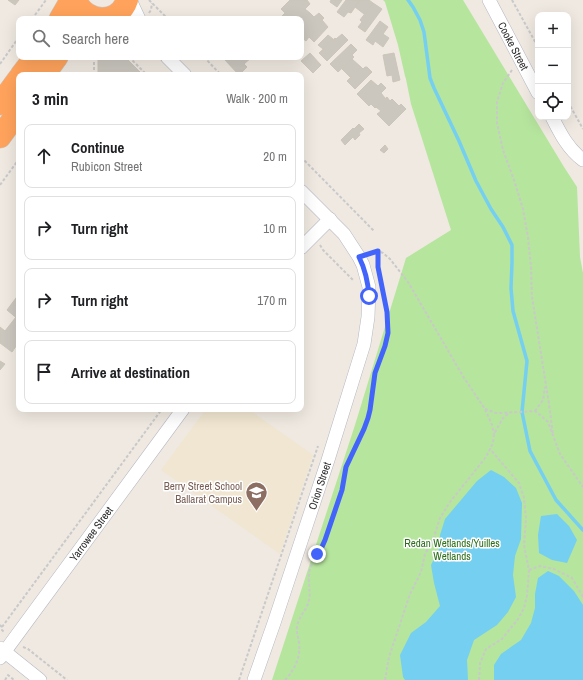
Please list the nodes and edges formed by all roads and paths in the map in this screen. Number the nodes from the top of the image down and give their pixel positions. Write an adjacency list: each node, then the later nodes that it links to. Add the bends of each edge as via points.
1 (46, 0): 8 (path)
2 (71, 0): 9 (highway)
3 (76, 0): 10 (highway, via 81,9)
4 (128, 0): 11 (highway); 12 (street)
5 (149, 0): 13 (path)
6 (489, 0): 22 (street, Cooke Street)
7 (512, 0): 15 (path)
8 (34, 16)
9 (62, 16)
10 (90, 16)
11 (113, 16)
12 (137, 16)
13 (165, 16)
14 (16, 42): 23 (path)
15 (535, 42)
16 (33, 60): 24 (highway)
17 (55, 60): 25 (highway)
18 (94, 60): 26 (path)
19 (132, 60): 27 (path)
20 (170, 60): 28 (street)
21 (207, 60): 29 (path)
22 (520, 60): 31 (street, Cooke Street); 51 (path, via 503,83 497,102 497,123 503,150 523,209 532,297)
23 (0, 64)
24 (24, 72)
25 (46, 72)
26 (94, 72)
27 (144, 72)
28 (182, 72)
29 (218, 72)
30 (16, 82): 32 (highway)
31 (535, 88)
32 (0, 104)
33 (571, 107): 36 (path)
34 (16, 114): 37 (highway)
35 (554, 120): 39 (street, via 566,142)
36 (583, 129)
37 (0, 137)
38 (304, 160): 44 (path)
39 (583, 160)
40 (16, 163): 41 (path)
41 (0, 185)
42 (304, 194): 43 (street, Orion Street)
43 (330, 219): 46 (street); 48 (street, Orion Street)
44 (374, 231)
45 (319, 240): 50 (path, via 323,250)
46 (304, 245)
47 (378, 251): 48 (path); 49 (path); 52 (path, via 390,259 408,282)
48 (359, 257): 50 (street, Orion Street)
49 (378, 272)
50 (368, 285): 72 (street, Orion Street, via 367,330 357,370); 73 (path, via 387,312 388,333 375,373 370,410 364,429 346,467 342,490 325,540 310,570 310,598 296,632 300,647 299,658)
51 (546, 384): 53 (path, via 542,400); 58 (path)
52 (485, 409): 56 (path, via 496,413); 57 (path)
53 (535, 411): 56 (path); 58 (path, via 548,422)
54 (160, 412): 64 (path)
55 (180, 412): 65 (street, Yarrowee Street)
56 (509, 413): 57 (path)
57 (494, 434): 60 (path)
58 (553, 435): 61 (path, via 560,454)
59 (318, 446): 71 (path)
60 (490, 449): 62 (path, via 519,483 524,498 524,546); 74 (path, via 486,458 440,518 389,657)
61 (583, 487)
62 (529, 570): 63 (path, via 540,566 554,569 572,578); 75 (path, via 524,608 502,639 486,649 480,663)
63 (583, 597)
64 (1, 626): 65 (path)
65 (14, 640): 66 (street, Yarrowee Street); 70 (path)
66 (2, 653): 69 (street)
67 (5, 680): 68 (path, via 8,675)
68 (14, 680)
69 (40, 680)
70 (67, 680)
71 (240, 680)
72 (254, 680)
73 (285, 680)
74 (386, 680)
75 (479, 680)

